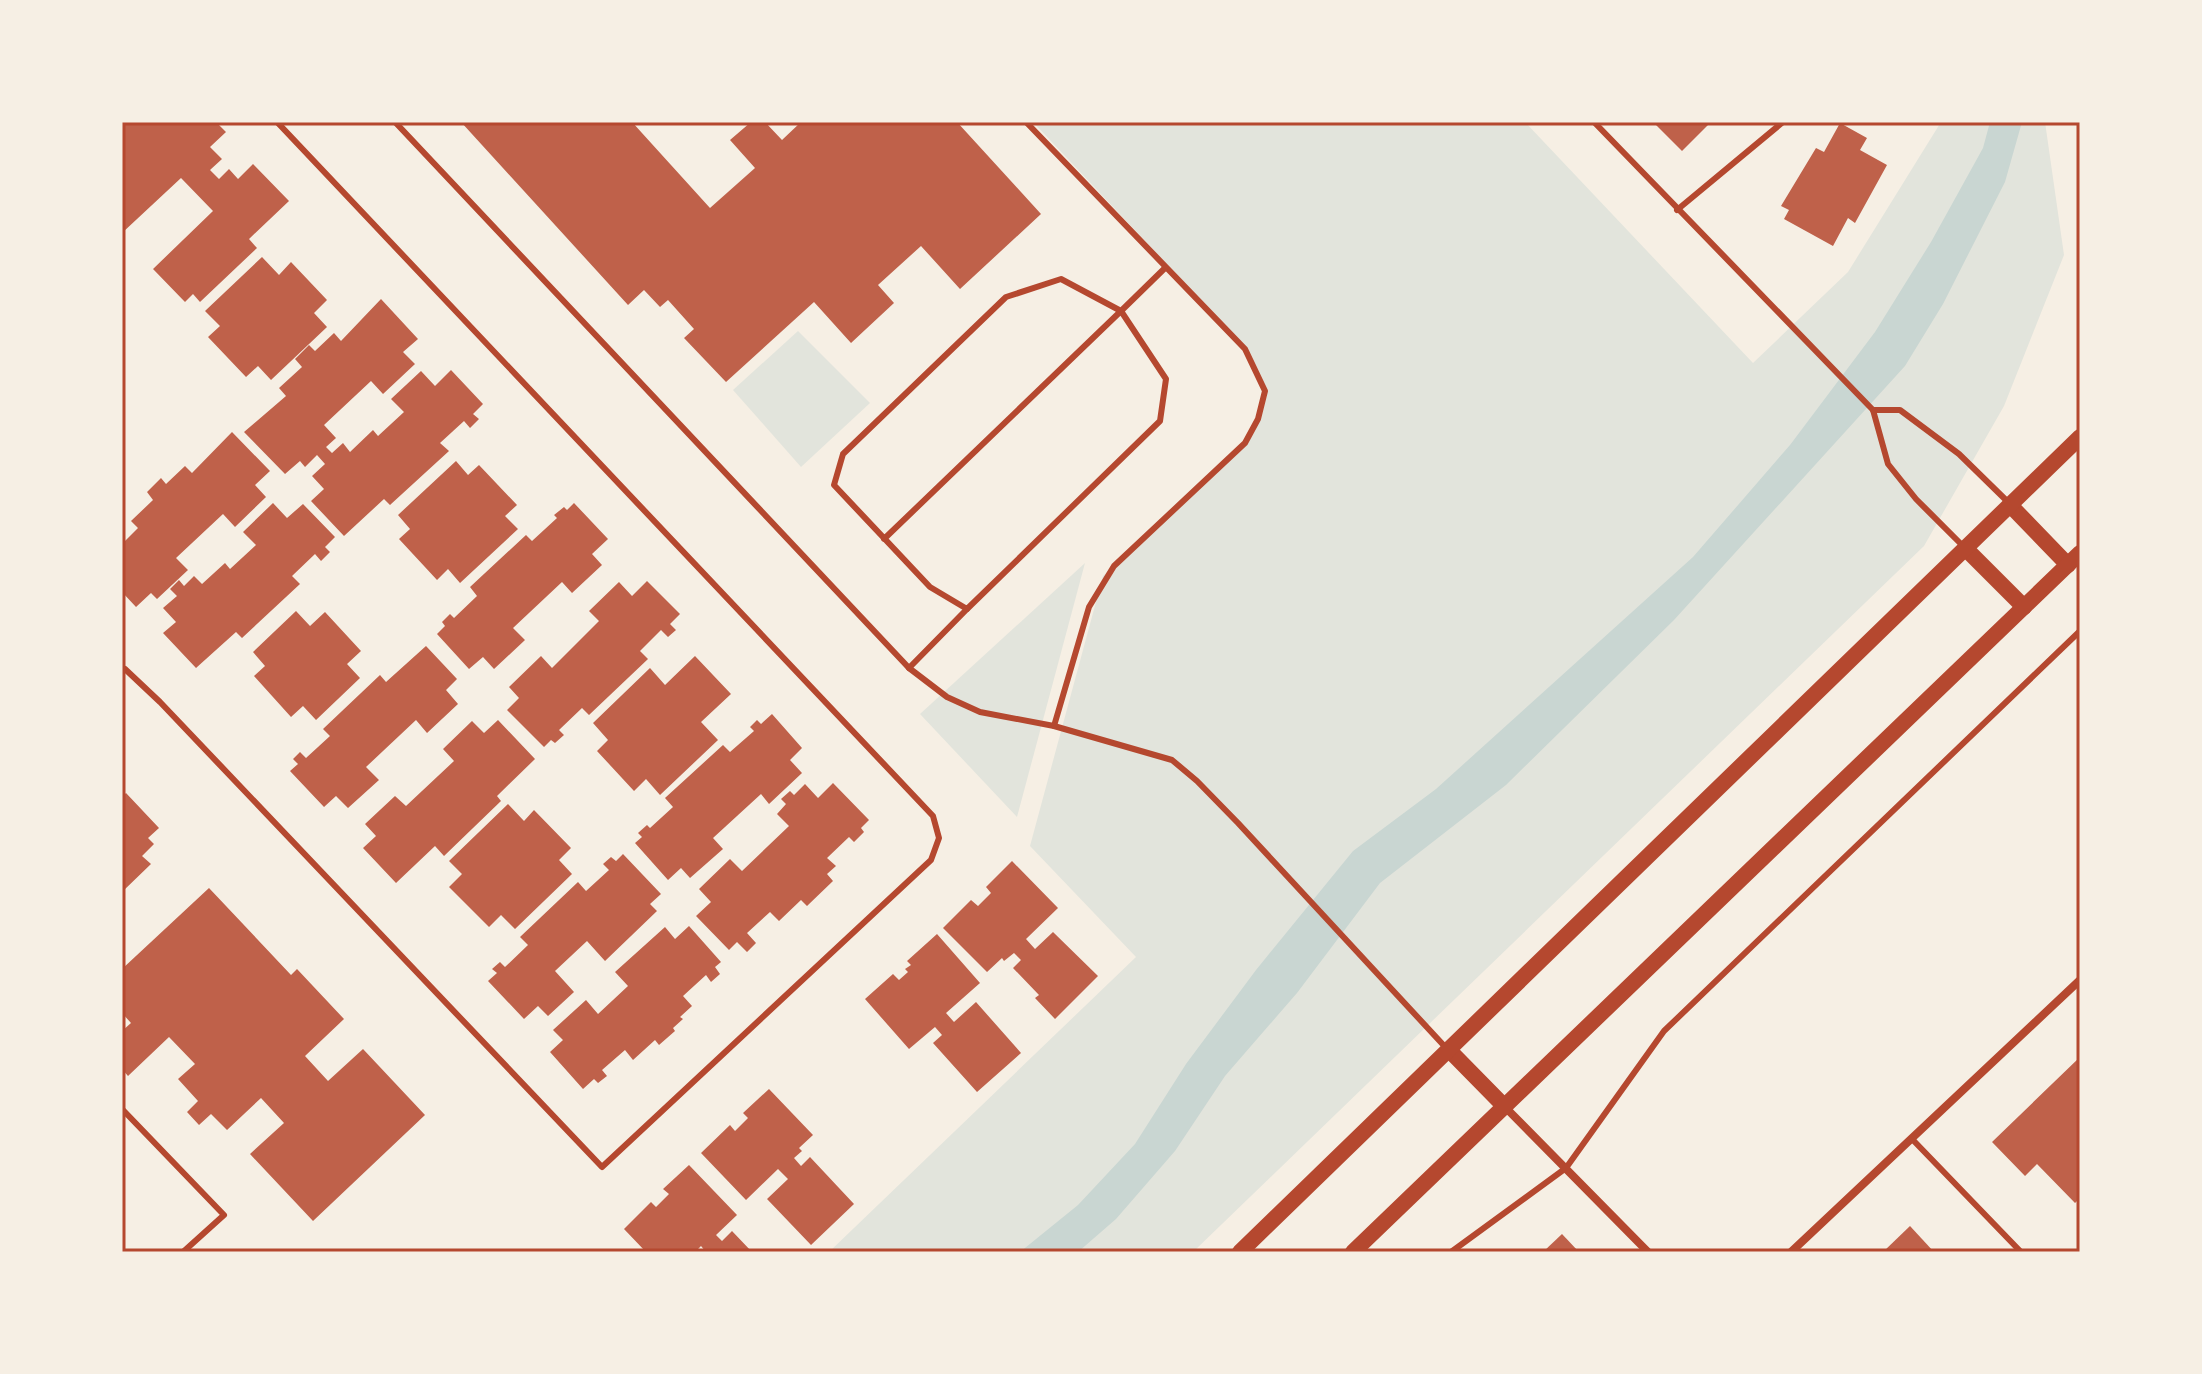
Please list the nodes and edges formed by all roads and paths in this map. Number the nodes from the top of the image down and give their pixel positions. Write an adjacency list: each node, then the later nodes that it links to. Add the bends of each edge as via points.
1 (277, 122): 19 (lane, via 933,816 939,838 931,860 602,1167)
2 (395, 122): 18 (lane)
3 (1026, 122): 7 (lane)
4 (1594, 122): 6 (lane)
5 (1783, 122): 6 (lane)
6 (1677, 210): 9 (lane)
7 (1165, 268): 8 (lane); 20 (lane, via 1245,349 1265,391 1245,443 1114,566 1089,607)
8 (1121, 311): 12 (lane); 12 (lane, via 1061,279 1006,297 843,454 834,485); 16 (lane, via 1166,379 1160,421)
9 (1873, 410): 11 (lane, via 1900,410 1959,454); 13 (lane, via 1888,464)
10 (2080, 437): 11 (main road)
11 (2010, 505): 13 (main road); 14 (main road)
12 (884, 539): 16 (lane, via 930,587)
13 (1967, 550): 15 (main road); 22 (main road)
14 (2074, 559): 15 (main road)
15 (2024, 607): 23 (main road)
16 (967, 609): 18 (lane)
17 (2080, 631): 26 (lane, via 1664,1031)
18 (909, 668): 20 (lane, via 947,697 980,712)
19 (123, 669)
20 (1054, 726): 22 (lane, via 1172,760 1238,823)
21 (2080, 980): 25 (street)
22 (1449, 1050): 23 (main road); 28 (main road)
23 (1505, 1107): 26 (street); 29 (main road)
24 (122, 1109): 27 (lane, via 224,1215)
25 (1912, 1139): 32 (street); 33 (lane)
26 (1566, 1168): 30 (lane); 31 (street)
27 (183, 1252)
28 (1240, 1252)
29 (1353, 1252)
30 (1451, 1252)
31 (1648, 1252)
32 (1791, 1252)
33 (2021, 1252)

